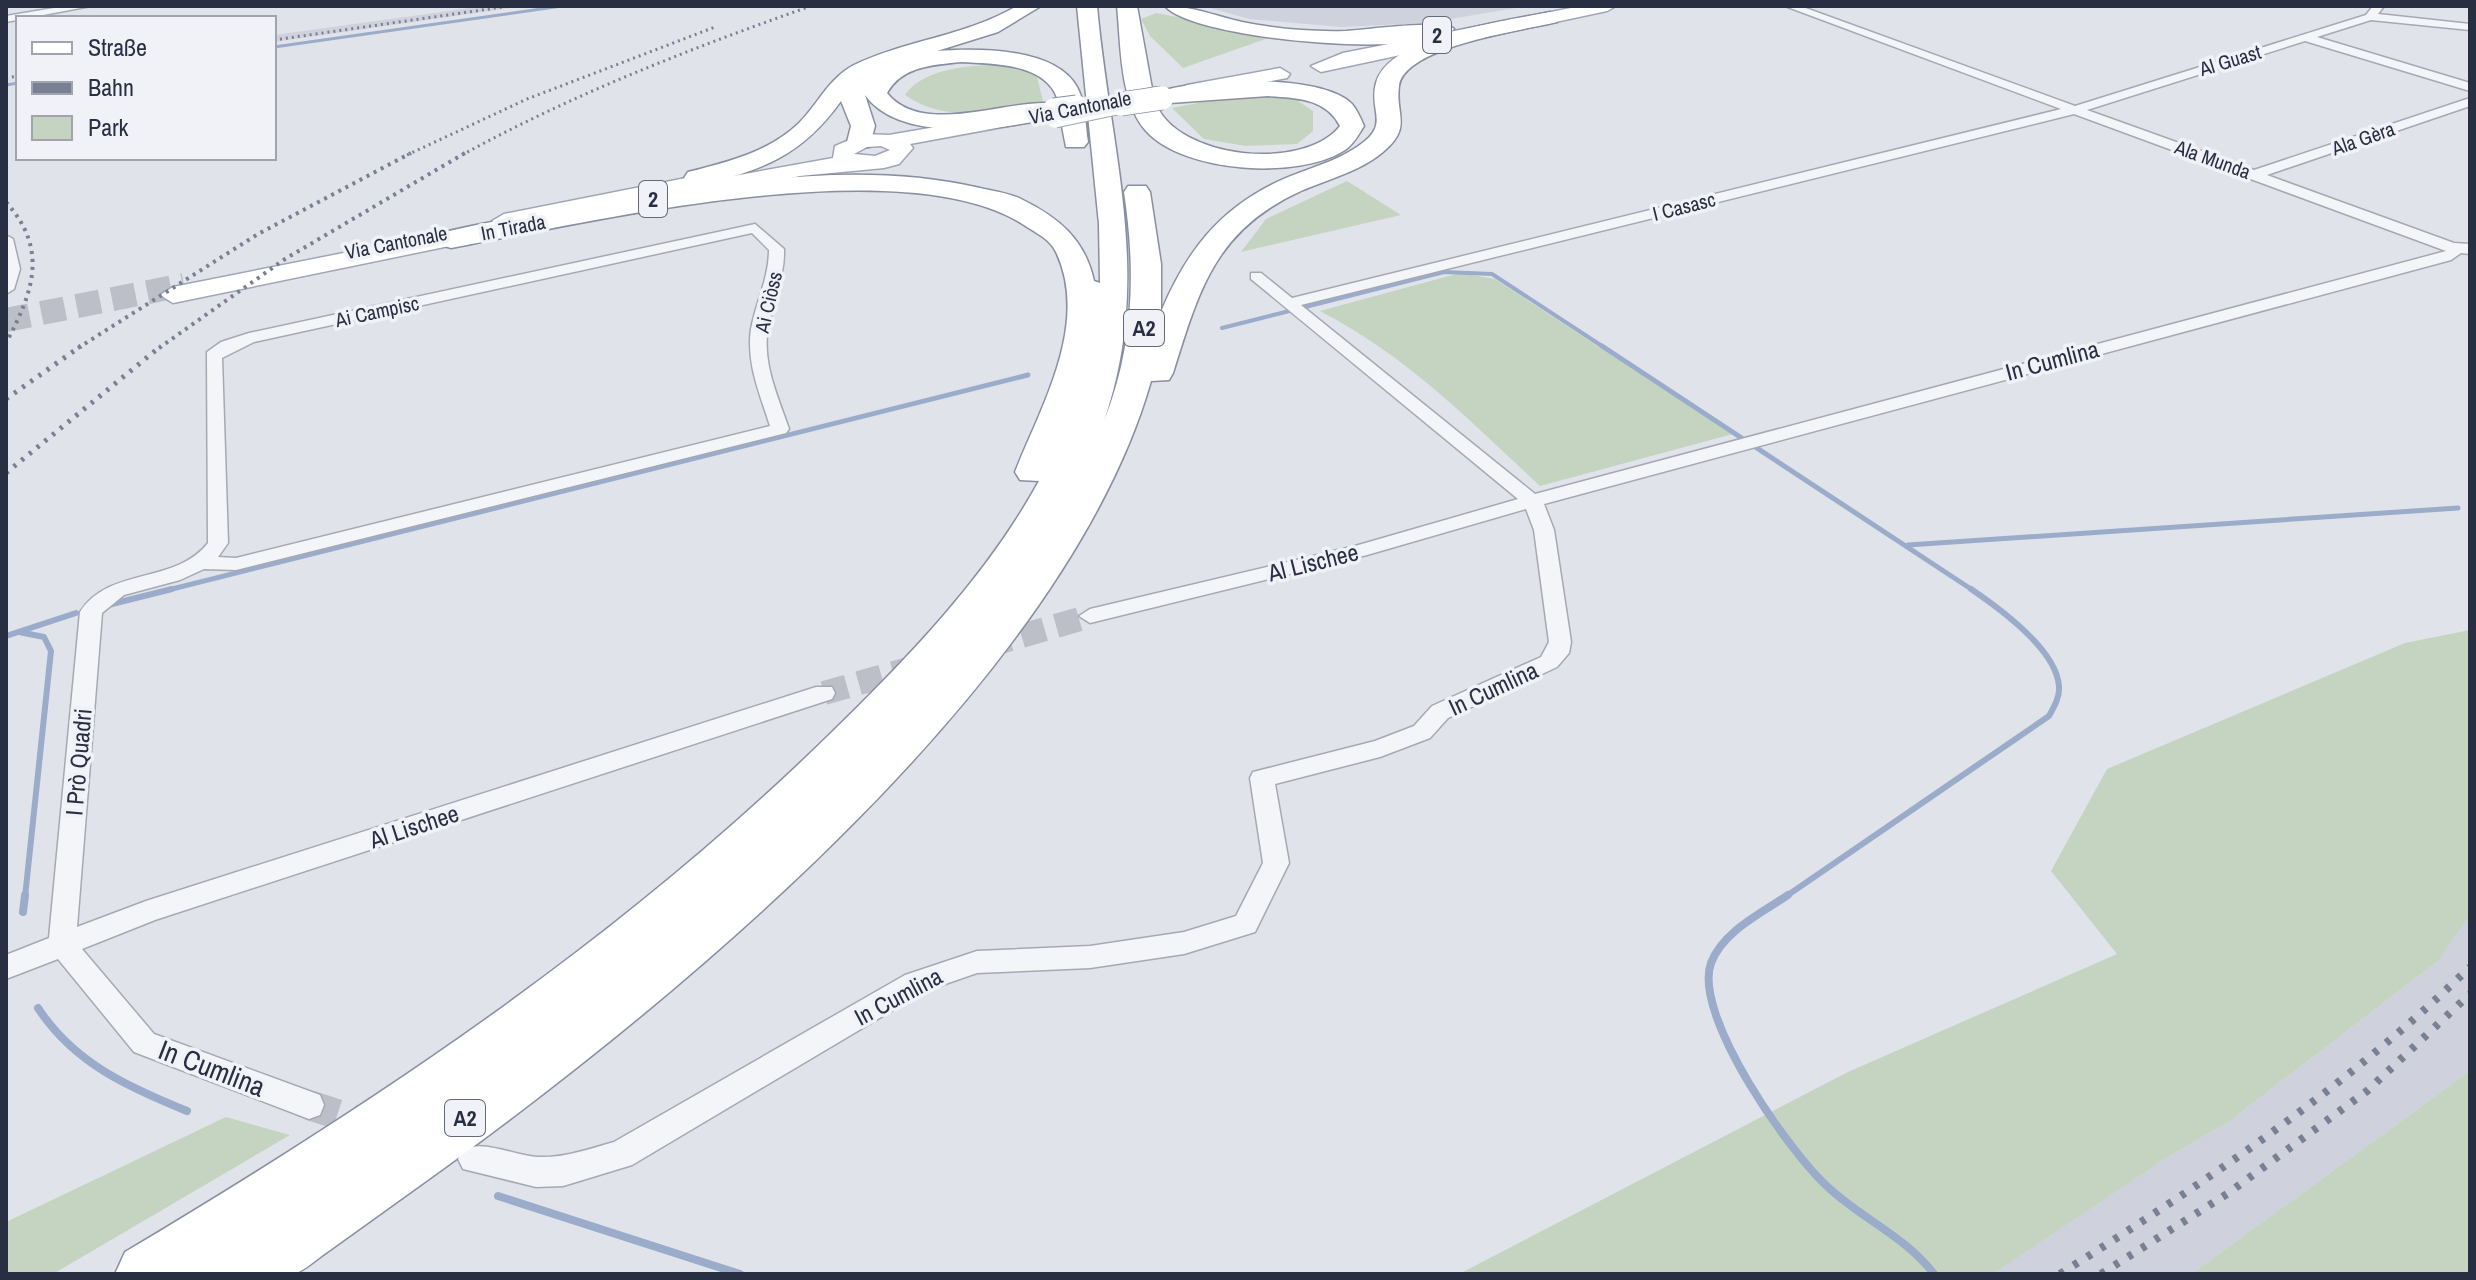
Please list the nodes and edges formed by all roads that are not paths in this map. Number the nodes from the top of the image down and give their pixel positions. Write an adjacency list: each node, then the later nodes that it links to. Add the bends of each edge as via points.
1 (86, 6): 13 (street)
2 (1031, 6): 18 (highway, via 993,26)
3 (1087, 6): 44 (highway, A2, via 1116,249 1115,309 1093,401)
4 (1105, 6): 44 (highway, A2, via 1145,243 1143,338 1134,383 1085,500)
5 (1127, 6): 21 (highway, via 1148,113 1159,130 1180,145 1228,158 1289,158 1331,147 1352,126 1346,112 1333,103 1287,90)
6 (1175, 6): 12 (highway, via 1245,28 1339,36 1421,32)
7 (1607, 6): 12 (main road, Via Cantonale / 2)
8 (1774, 6): 16 (street, Ala Munda)
9 (1790, 6): 16 (street, Ala Munda)
10 (1802, 6): 16 (street, Ala Munda)
11 (2379, 6): 14 (street)
12 (1567, 11): 19 (main road, Via Cantonale / 2); 29 (highway, A2, via 1441,44 1405,59 1389,76 1392,120 1383,138 1349,162)
13 (24, 16)
14 (2370, 17): 15 (street); 17 (street, Al Guast)
15 (2470, 27)
16 (1866, 36): 24 (street, Ala Munda, via 1898,60 1924,58)
17 (2304, 37): 20 (street); 24 (street, Al Guast)
18 (904, 55): 26 (highway, via 875,70 853,92 852,107 863,126); 30 (highway, via 843,82 811,125 785,146)
19 (1298, 65): 21 (main road, Via Cantonale / 2); 29 (highway, A2, via 1362,107 1369,128 1353,150)
20 (2470, 87)
21 (1161, 95): 23 (highway, bridge); 25 (main road, Via Cantonale / 2, bridge)
22 (2470, 102): 28 (street, Ala Gèra)
23 (1121, 104): 25 (main road, Via Cantonale / 2, bridge)
24 (2077, 109): 28 (street, Ala Munda); 40 (street, I Casasc)
25 (1060, 112): 26 (main road, Via Cantonale / 2); 27 (highway, via 932,120 891,110 875,93 878,83 893,72 939,58 985,55 1033,63 1064,85)
26 (852, 152): 30 (main road, Via Cantonale / 2); 34 (main road, In Tirada / 2)
27 (1078, 164)
28 (2257, 174): 35 (street, Ala Munda)
29 (1294, 184): 44 (highway, A2, via 1234,218 1203,254 1114,485 1063,567)
30 (642, 193): 39 (main road, Via Cantonale / 2)
31 (755, 228): 43 (street, Ai Campisc, via 227,346 210,362 219,537); 43 (street, Ai Ciòss, via 776,249 778,265 757,355 780,429 236,564)
32 (1087, 230): 41 (highway, A2)
33 (6, 239): 38 (street, via 12,269)
34 (451, 239): 39 (main road, In Tirada / 2); 41 (highway, A2, via 773,188 864,182 931,185 1000,200 1054,231 1073,256)
35 (2452, 247): 36 (street, Ala Munda); 42 (street, In Cumlina, via 2454,253 2446,257)
36 (2470, 249)
37 (1256, 276): 40 (street)
38 (6, 289)
39 (178, 290)
40 (1295, 307): 42 (street)
41 (1085, 314): 44 (highway, A2, via 1055,418 994,563)
42 (1533, 502): 45 (street, Al Lischee, via 1360,551); 50 (street, In Cumlina, via 1544,530 1558,653 1549,662 1440,712 1422,732 1262,778 1276,863 1245,924 1196,940 1090,957 960,965 915,983 621,1155 563,1171 536,1172)
43 (200, 563): 47 (street, I Prò Quadri, via 173,577 107,587 91,612)
44 (987, 616): 51 (highway, A2, via 911,679 758,831 652,921 408,1105); 52 (highway, A2, via 936,706 861,785 707,929 502,1092)
45 (1090, 616)
46 (824, 693): 47 (street, Al Lischee, via 146,912)
47 (62, 944): 48 (street, Al Lischee); 49 (street, In Cumlina, via 144,1043)
48 (6, 967)
49 (309, 1105)
50 (474, 1159)
51 (147, 1274)
52 (238, 1274)

